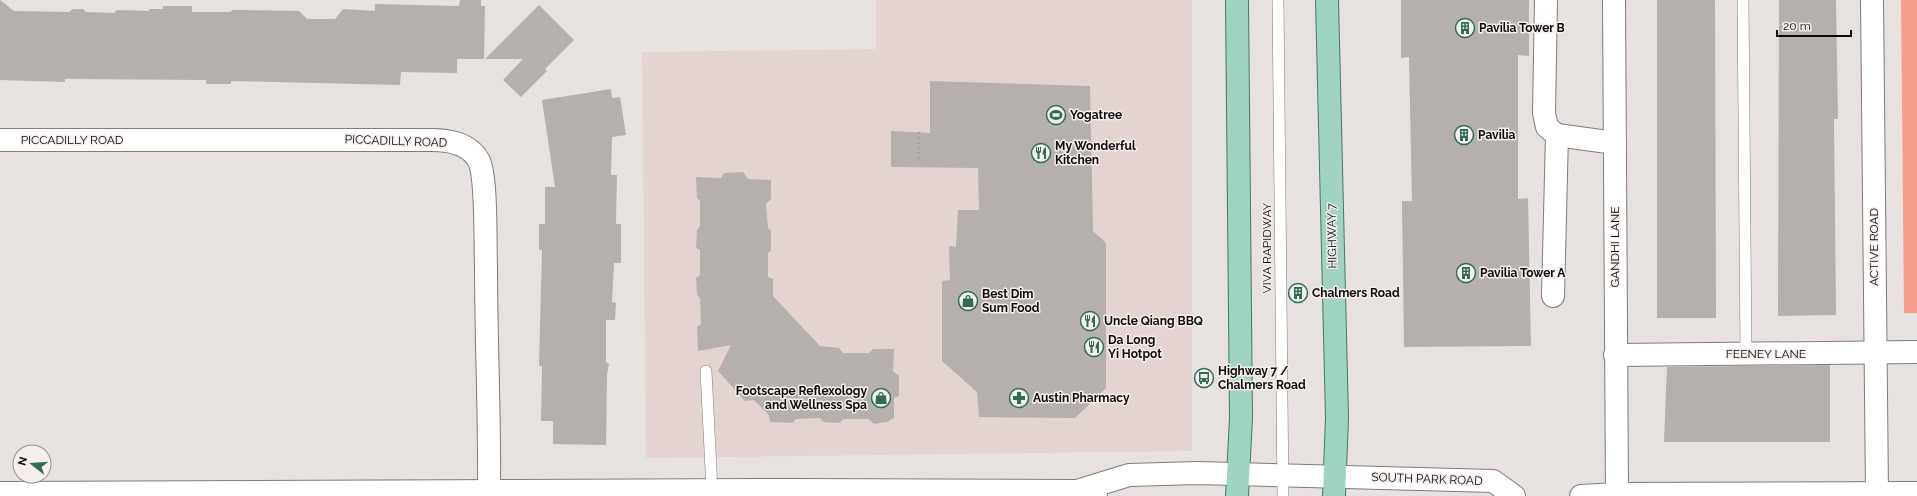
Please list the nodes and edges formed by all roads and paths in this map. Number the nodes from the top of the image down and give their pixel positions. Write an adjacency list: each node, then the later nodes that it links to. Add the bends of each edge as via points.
1 (1237, 0): 19 (main road, via 1241,418)
2 (1278, 0): 20 (lane, VIVA RAPIDWAY)
3 (1326, 0): 21 (main road, HIGHWAY 7, via 1337,418)
4 (1546, 0): 9 (street, via 1544,113 1547,128)
5 (1614, 0): 11 (street, GANDHI LANE)
6 (1743, 0): 15 (lane)
7 (1872, 0): 16 (street, ACTIVE ROAD)
8 (919, 132): 12 (path)
9 (1557, 135): 11 (street); 13 (street)
10 (0, 140): 24 (street, PICCADILLY ROAD, via 432,140 446,141 468,148 480,162 482,176)
11 (1615, 144): 17 (street, GANDHI LANE)
12 (919, 159)
13 (1553, 296)
14 (1917, 352): 16 (street, FEENEY LANE)
15 (1746, 354): 16 (street, FEENEY LANE); 17 (street, FEENEY LANE)
16 (1875, 354): 26 (street, ACTIVE ROAD)
17 (1615, 355): 28 (street, GANDHI LANE)
18 (706, 371): 22 (lane)
19 (1238, 473): 20 (street); 25 (street, via 1129,475); 29 (main road)
20 (1282, 474): 21 (street); 30 (lane, VIVA RAPIDWAY)
21 (1335, 486): 31 (street, SOUTH PARK ROAD, via 1493,480)
22 (712, 490): 24 (street); 25 (street)
23 (0, 493): 24 (street)
24 (489, 493)
25 (1087, 493)
26 (1878, 493): 27 (street); 28 (street)
27 (1917, 493)
28 (1617, 494): 32 (street)
29 (1237, 496)
30 (1283, 496)
31 (1514, 496)
32 (1581, 496)

